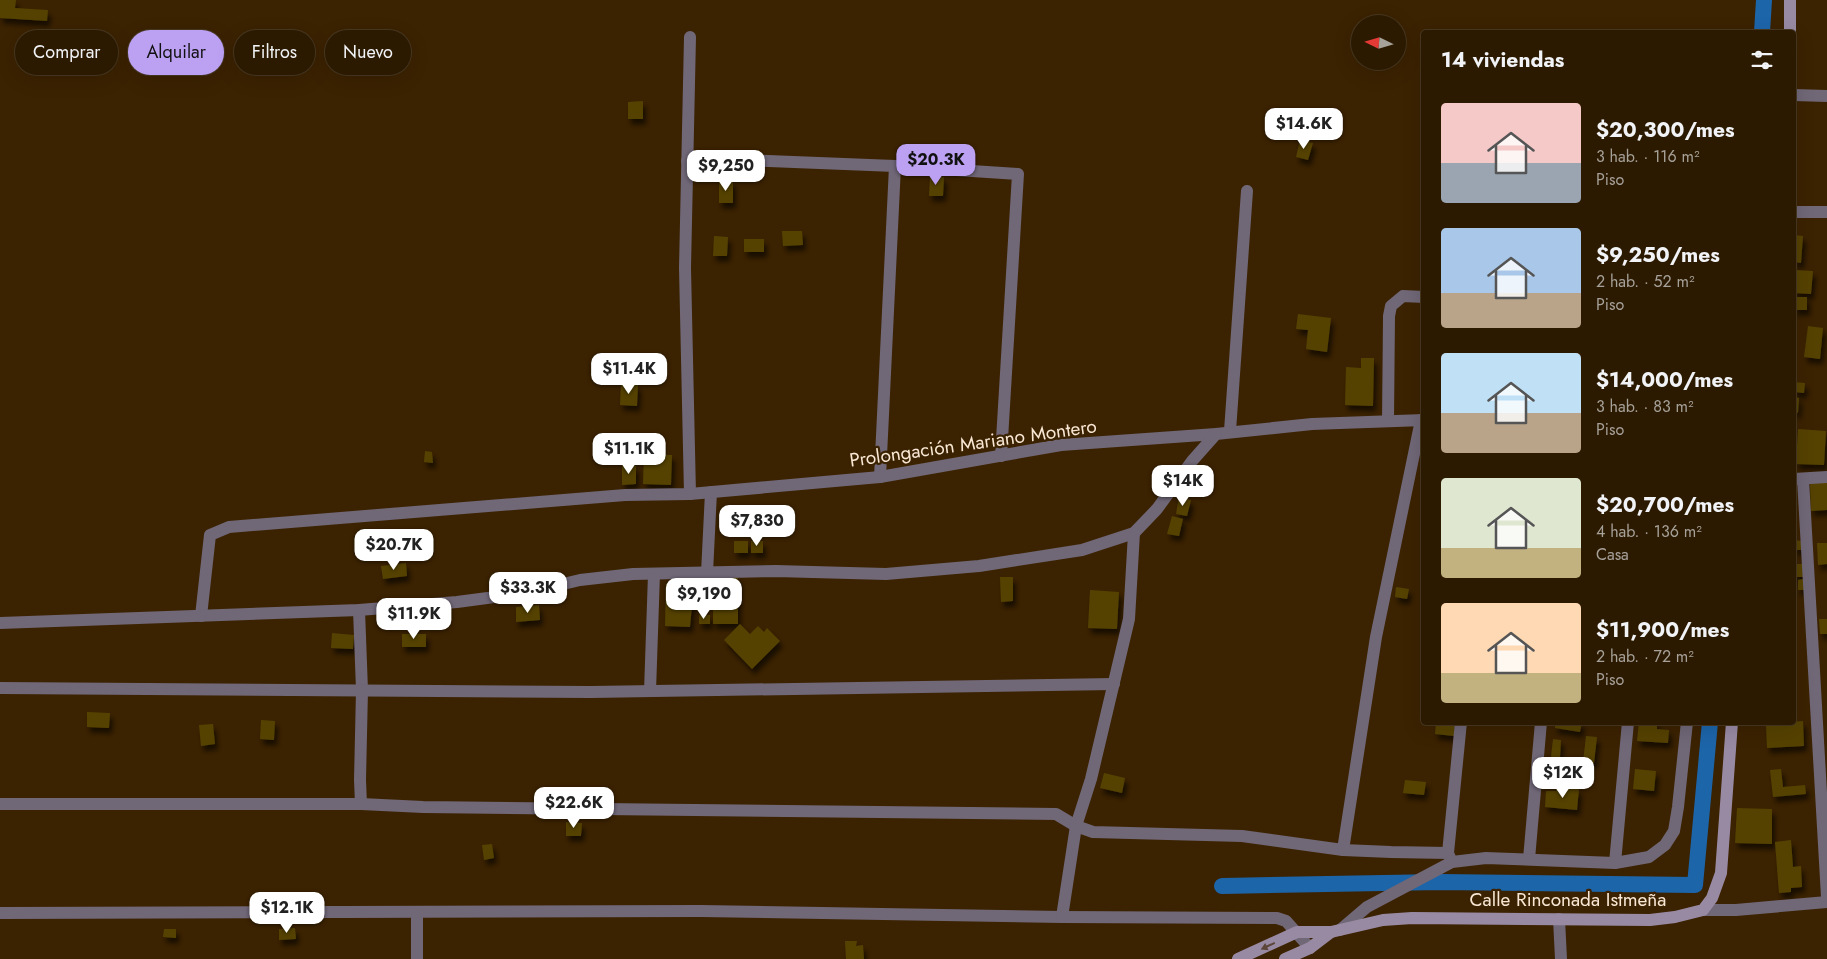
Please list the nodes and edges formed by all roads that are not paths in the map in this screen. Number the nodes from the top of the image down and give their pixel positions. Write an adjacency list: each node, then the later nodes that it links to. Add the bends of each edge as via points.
1 (1790, 0): 2 (street)
2 (1790, 30)
3 (690, 37): 6 (street)
4 (1796, 95): 5 (street)
5 (1827, 96)
6 (686, 161): 7 (street, via 715,159); 22 (street)
7 (895, 166): 17 (street, via 1018,174); 18 (street)
8 (1247, 191): 15 (street)
9 (1796, 212): 10 (street)
10 (1827, 212)
11 (1421, 297): 13 (street, via 1403,296 1391,306)
12 (1421, 420): 13 (street, Prolongación Mariano Montero)
13 (1388, 421): 15 (street, Prolongación Mariano Montero)
14 (1421, 425): 41 (street, via 1376,637)
15 (1230, 432): 16 (street, Prolongación Mariano Montero)
16 (1216, 434): 17 (street, Prolongación Mariano Montero, via 1061,445); 23 (street)
17 (1001, 456): 18 (street, Prolongación Mariano Montero)
18 (880, 477): 21 (street, Prolongación Mariano Montero)
19 (1827, 477): 20 (street)
20 (1798, 479): 45 (street)
21 (712, 492): 22 (street, Prolongación Mariano Montero); 24 (street)
22 (690, 494): 27 (street, Prolongación Mariano Montero, via 625,495 229,526 210,535)
23 (1134, 533): 24 (street, via 1082,550 980,566 886,574); 29 (street, via 1130,619)
24 (707, 573): 25 (street)
25 (654, 574): 26 (street, via 580,580 525,593 457,602); 32 (street)
26 (360, 610): 27 (street); 31 (street)
27 (201, 616): 28 (street)
28 (0, 623)
29 (1114, 684): 32 (street); 40 (street)
30 (0, 688): 31 (street)
31 (362, 690): 32 (street); 39 (street)
32 (650, 691)
33 (1461, 725): 42 (street)
34 (1541, 725): 43 (street)
35 (1628, 725): 44 (street)
36 (1686, 725): 44 (street, via 1674,831 1665,845 1649,857)
37 (1732, 725): 47 (street, via 1721,873 1712,898)
38 (0, 804): 39 (street)
39 (361, 804): 40 (street, via 1056,814)
40 (1076, 826): 41 (street, via 1093,832 1242,836); 50 (street)
41 (1343, 850): 42 (street)
42 (1450, 858): 43 (street); 52 (street, via 1436,870 1367,907)
43 (1529, 859): 44 (street)
44 (1615, 862)
45 (1827, 897)
46 (1827, 902): 47 (street)
47 (1703, 910): 51 (street, Calle Rinconada Istmeña, via 1650,920)
48 (417, 912): 49 (street); 50 (street, via 701,911); 55 (street)
49 (0, 913)
50 (1062, 917): 53 (street, via 1277,918 1286,921)
51 (1559, 919): 52 (street, Calle Rinconada Istmeña, via 1412,918 1384,920); 58 (street)
52 (1336, 931): 53 (street); 54 (street)
53 (1297, 932): 54 (street); 56 (street, one-way to 56)
54 (1310, 948): 57 (street)
55 (417, 959)
56 (1238, 959)
57 (1285, 959)
58 (1561, 959)

